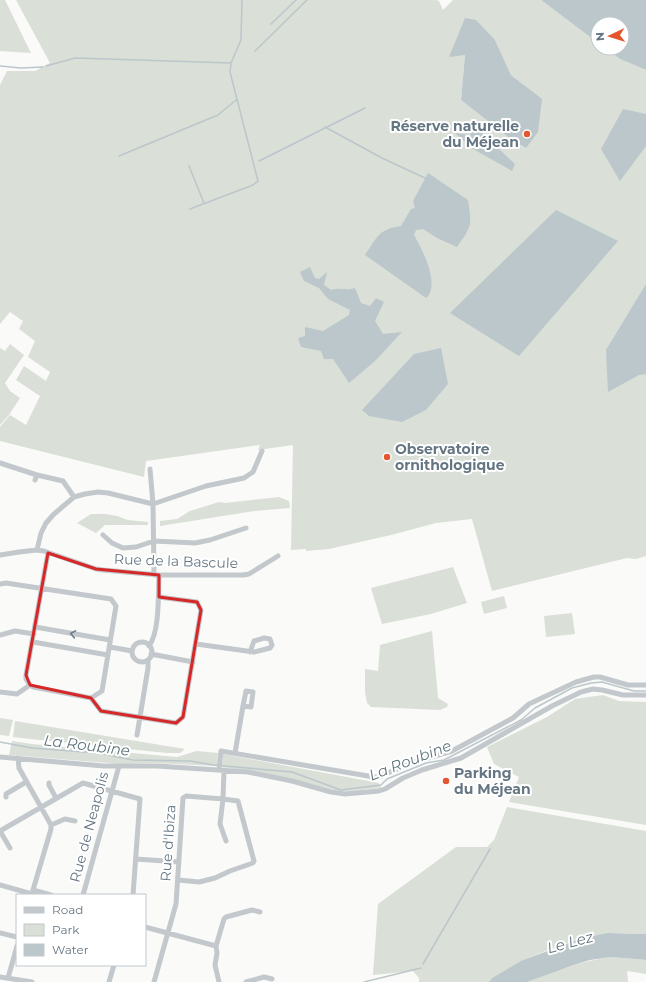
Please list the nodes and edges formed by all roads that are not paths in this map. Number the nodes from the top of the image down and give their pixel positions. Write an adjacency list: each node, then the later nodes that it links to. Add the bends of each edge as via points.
1 (262, 451): 5 (street, via 254,472 244,478 206,486)
2 (0, 463): 4 (street, via 36,478 64,481)
3 (150, 469): 5 (street)
4 (74, 497): 5 (street, via 98,492); 9 (street, via 46,523)
5 (153, 504): 8 (street)
6 (246, 528): 8 (street, via 195,543)
7 (103, 535): 8 (street, via 123,548)
8 (154, 541): 13 (street)
9 (37, 550): 10 (street, Rue de la Bascule); 11 (street, Rue de la Bascule)
10 (48, 553): 13 (street, Rue de la Bascule, via 96,569); 15 (street)
11 (0, 555)
12 (278, 556): 13 (street, Rue de la Bascule, via 249,574)
13 (156, 575): 16 (street)
14 (0, 584): 15 (street, via 6,582)
15 (42, 587): 17 (street); 20 (street, via 111,599 116,606)
16 (159, 597): 22 (street, via 197,602 201,610); 23 (street, via 153,641)
17 (35, 627): 18 (street); 20 (street, one-way to 17)
18 (34, 634): 19 (street, via 15,631); 21 (street)
19 (0, 635)
20 (110, 640): 24 (street)
21 (33, 642): 28 (street); 31 (street, via 26,675)
22 (196, 644): 26 (street); 30 (street)
23 (149, 646): 25 (street, via 144,643 138,644); 27 (street)
24 (110, 647): 25 (street); 28 (street)
25 (132, 651): 29 (street, via 139,662)
26 (250, 652)
27 (151, 654): 29 (street); 30 (street)
28 (108, 655): 35 (street, via 102,691)
29 (148, 660): 37 (street)
30 (193, 662): 37 (street, via 183,717 176,723)
31 (30, 685): 33 (street, via 17,694); 35 (street)
32 (646, 685): 39 (street, via 628,685 600,677 576,682 529,704 513,718 452,752 415,762 378,777)
33 (0, 692)
34 (646, 695): 43 (street, via 623,696 602,690 581,692 461,758 422,770 380,791 345,794 254,773)
35 (91, 698): 37 (street, via 101,710)
36 (243, 706): 39 (street)
37 (140, 717): 38 (street)
38 (137, 735)
39 (235, 753): 43 (street, via 221,753)
40 (0, 757): 41 (street)
41 (18, 758): 42 (street); 44 (street, via 19,768)
42 (119, 766): 43 (street); 46 (street, Rue de Neapolis)
43 (221, 770): 49 (street)
44 (26, 782): 47 (street, via 6,794); 50 (street)
45 (49, 783): 48 (street)
46 (112, 791): 48 (street, via 83,783); 56 (street, via 140,799); 61 (street, Rue de Neapolis)
47 (6, 797)
48 (56, 798): 50 (street)
49 (223, 799): 54 (street, via 220,824); 57 (street, Rue d'Ibiza, via 186,796 183,798); 58 (street, via 238,800 253,863 200,882)
50 (40, 808): 52 (street); 53 (street)
51 (75, 821): 52 (street, via 65,819)
52 (50, 825): 60 (street)
53 (0, 831): 55 (street)
54 (226, 841)
55 (10, 848)
56 (136, 859): 57 (street); 62 (street)
57 (179, 862): 58 (street, Rue d'Ibiza)
58 (178, 880): 66 (street, Rue d'Ibiza, via 176,904)
59 (0, 885): 60 (street)
60 (32, 893)
61 (83, 894)
62 (133, 894)
63 (260, 912): 68 (street, via 252,910 226,917)
64 (146, 927): 66 (street)
65 (0, 932): 67 (street)
66 (168, 933): 68 (street); 76 (street, Rue d'Ibiza)
67 (16, 937)
68 (216, 946): 77 (street, via 215,965)
69 (16, 950): 72 (street)
70 (114, 966): 75 (street)
71 (0, 977): 72 (street)
72 (8, 978): 74 (street)
73 (272, 979): 78 (street, via 264,977)
74 (32, 982)
75 (109, 982)
76 (154, 982)
77 (220, 982)
78 (246, 982)

